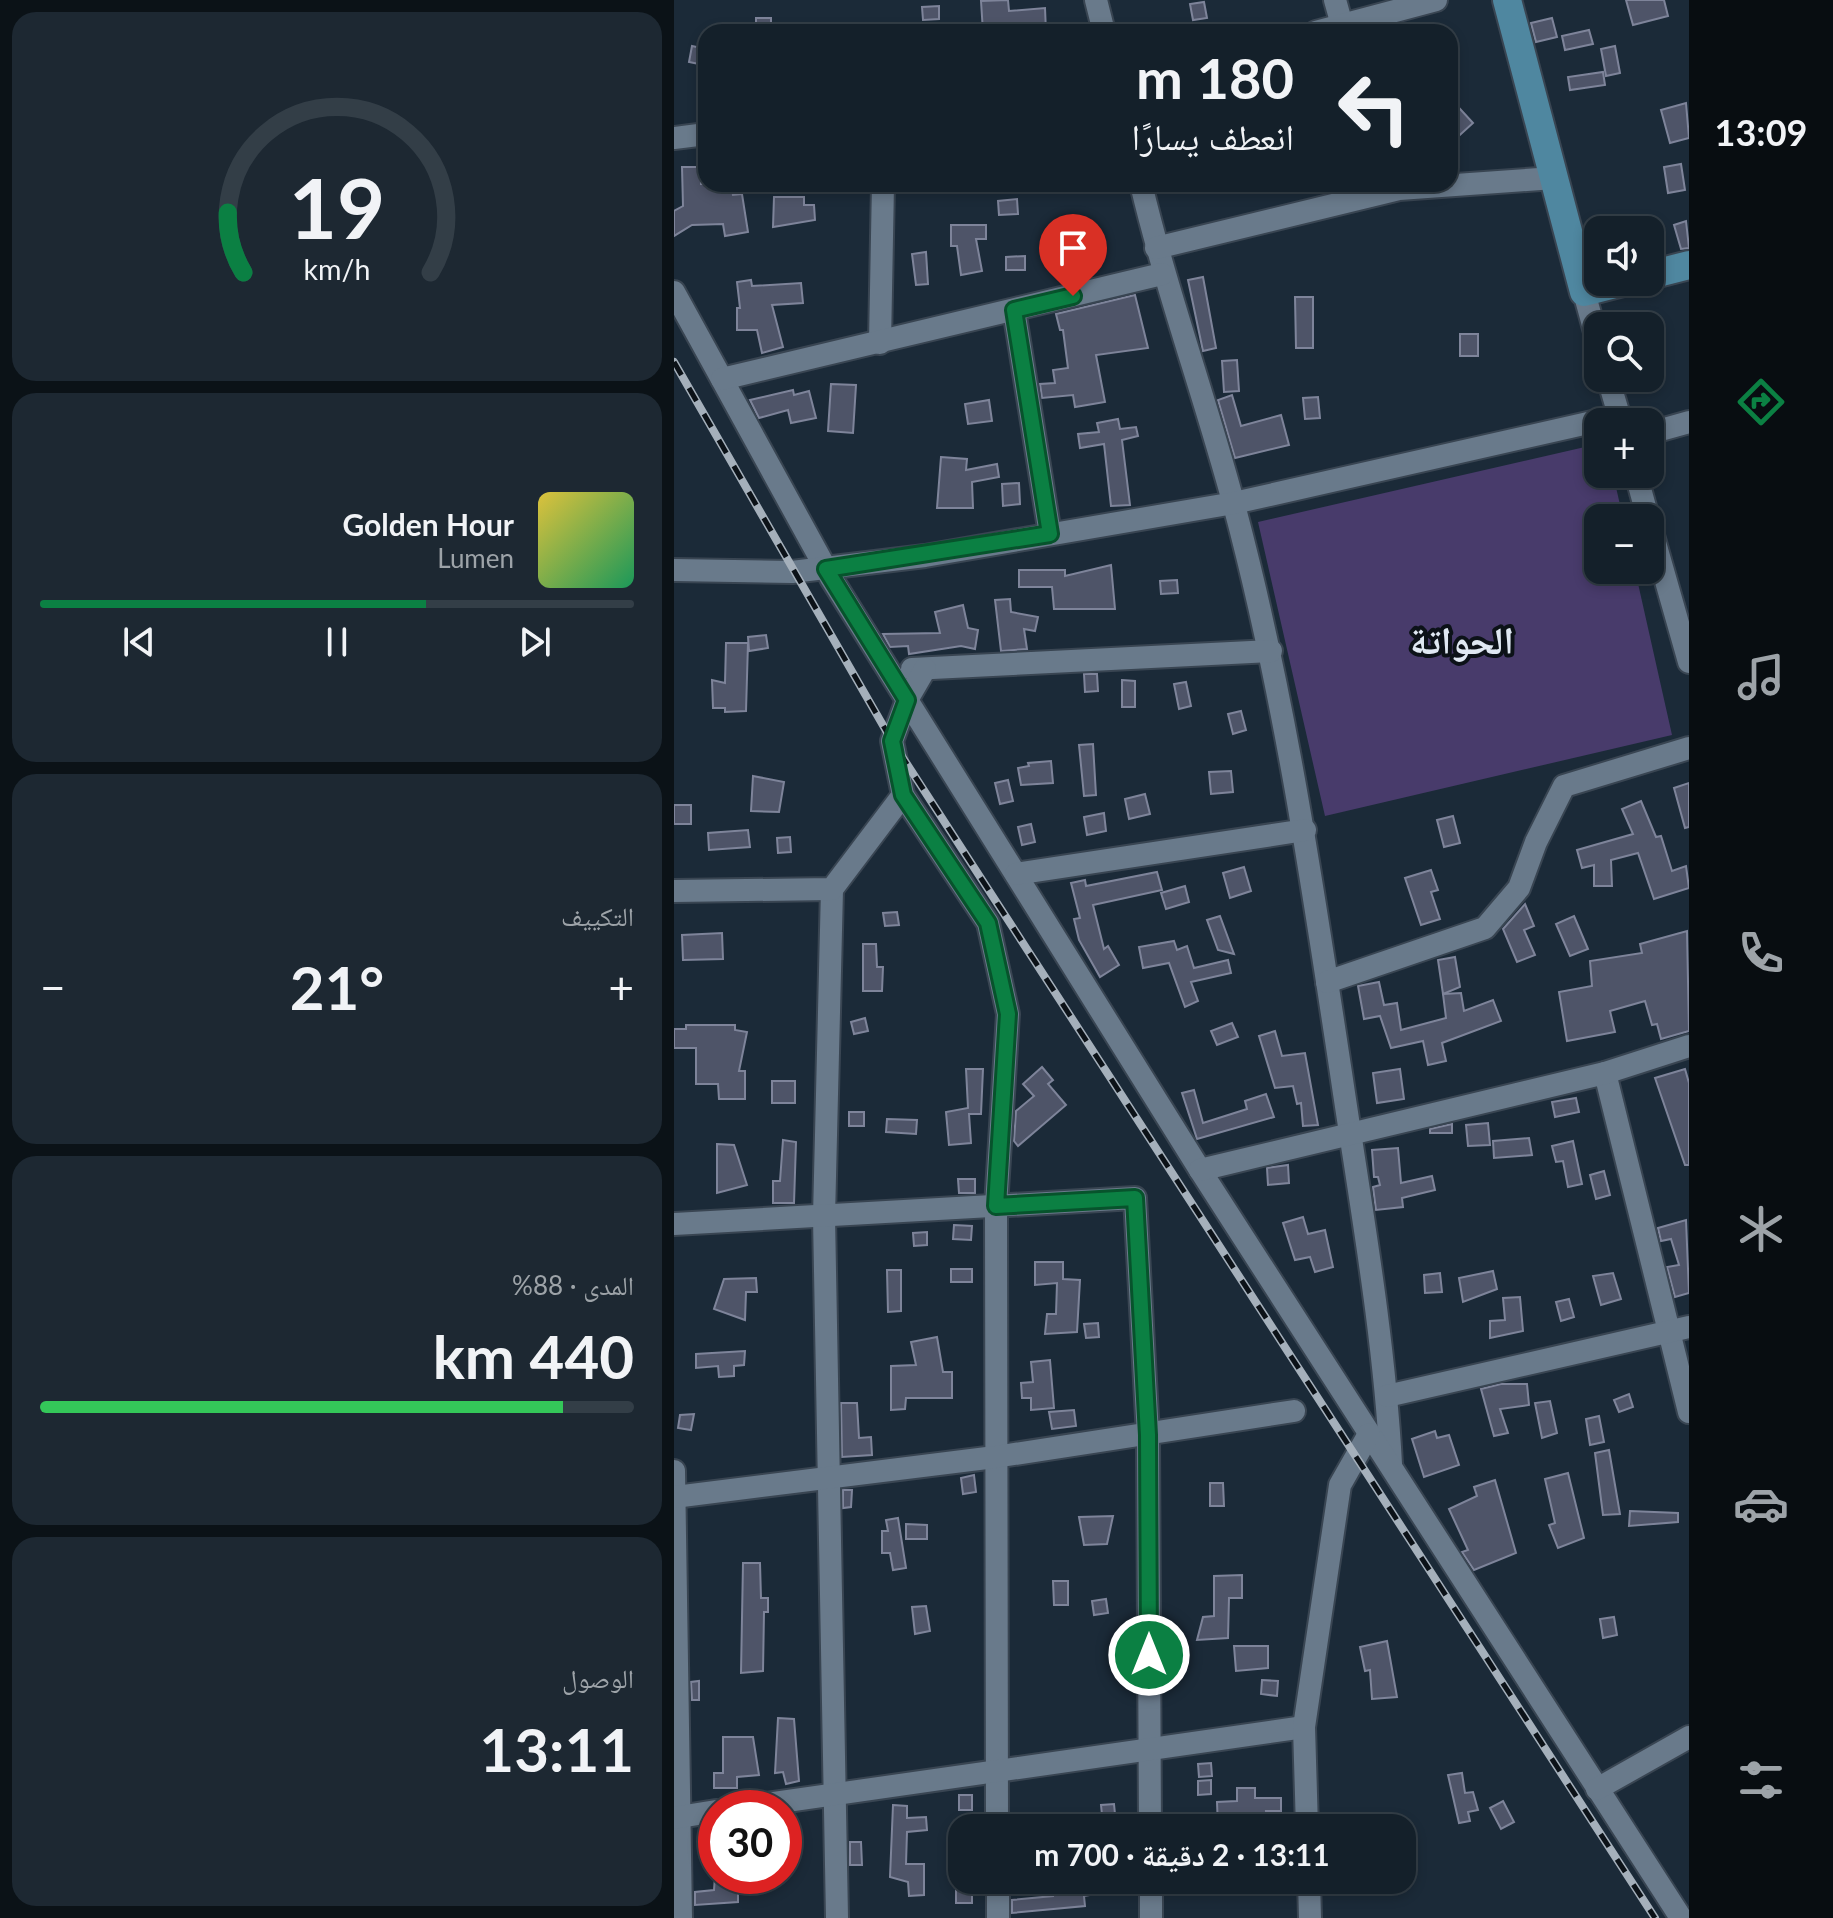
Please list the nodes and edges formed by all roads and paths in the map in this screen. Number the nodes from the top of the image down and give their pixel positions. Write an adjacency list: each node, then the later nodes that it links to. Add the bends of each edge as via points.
1 (1096, 0): 5 (street)
2 (1335, 0): 6 (street)
3 (1436, 0): 7 (street)
4 (1507, 0): 10 (main road)
5 (1102, 24)
6 (1342, 24)
7 (1346, 24)
8 (698, 135): 9 (street)
9 (674, 138)
10 (1554, 178): 11 (street); 20 (main road)
11 (1458, 185)
12 (883, 192): 22 (street)
13 (1143, 192): 15 (street)
14 (1387, 192): 15 (street)
15 (1156, 248): 18 (street)
16 (1689, 265): 17 (main road)
17 (1664, 271)
18 (1162, 274): 21 (street); 27 (street)
19 (674, 292): 23 (street)
20 (1584, 292)
21 (1014, 310): 22 (street); 28 (street)
22 (880, 343): 23 (street)
23 (722, 379): 29 (street)
24 (1689, 422): 26 (street)
25 (1584, 427): 27 (street)
26 (1664, 429)
27 (1234, 503): 28 (street); 32 (street)
28 (1050, 534): 29 (street)
29 (826, 569): 30 (street); 35 (street)
30 (674, 570)
31 (1664, 574): 33 (street)
32 (1271, 651): 34 (street); 39 (street)
33 (1689, 662)
34 (925, 669): 35 (street); 36 (street)
35 (889, 671): 36 (street)
36 (907, 700): 38 (street, via 892,741); 40 (street)
37 (1689, 748): 43 (street, via 1564,786 1519,888 1485,928)
38 (903, 795): 41 (street); 48 (street, via 988,923 1008,1014)
39 (1305, 830): 40 (street); 43 (street)
40 (1016, 874): 47 (street)
41 (832, 889): 42 (street); 49 (street)
42 (674, 891)
43 (1327, 982): 46 (street)
44 (1689, 1046): 45 (street)
45 (1605, 1073): 46 (street); 51 (street)
46 (1350, 1134): 47 (street); 52 (street)
47 (1200, 1170): 55 (street)
48 (996, 1206): 49 (street); 56 (street, via 1135,1198); 57 (street)
49 (824, 1217): 50 (street); 60 (street)
50 (674, 1224)
51 (1679, 1330): 52 (street); 54 (street)
52 (1387, 1396): 58 (street)
53 (1294, 1411): 56 (street)
54 (1689, 1412)
55 (1369, 1434): 58 (street); 62 (street, via 1340,1485)
56 (1148, 1435): 57 (street); 64 (street)
57 (995, 1457): 60 (street); 65 (street)
58 (1391, 1467): 66 (street)
59 (674, 1471): 61 (street)
60 (832, 1478): 61 (street); 67 (street)
61 (674, 1497): 73 (street)
62 (1304, 1727): 64 (street); 72 (street)
63 (1689, 1737): 66 (street)
64 (1149, 1750): 65 (street); 71 (street)
65 (997, 1771): 67 (street); 70 (street)
66 (1597, 1789): 82 (street)
67 (835, 1794): 68 (street); 78 (street)
68 (802, 1799)
69 (698, 1814): 73 (street)
70 (997, 1814)
71 (1150, 1814)
72 (1307, 1814)
73 (676, 1817): 77 (street)
74 (998, 1894): 79 (street)
75 (1151, 1894): 80 (street)
76 (1309, 1894): 81 (street)
77 (681, 1918)
78 (837, 1918)
79 (998, 1918)
80 (1151, 1918)
81 (1310, 1918)
82 (1681, 1918)

